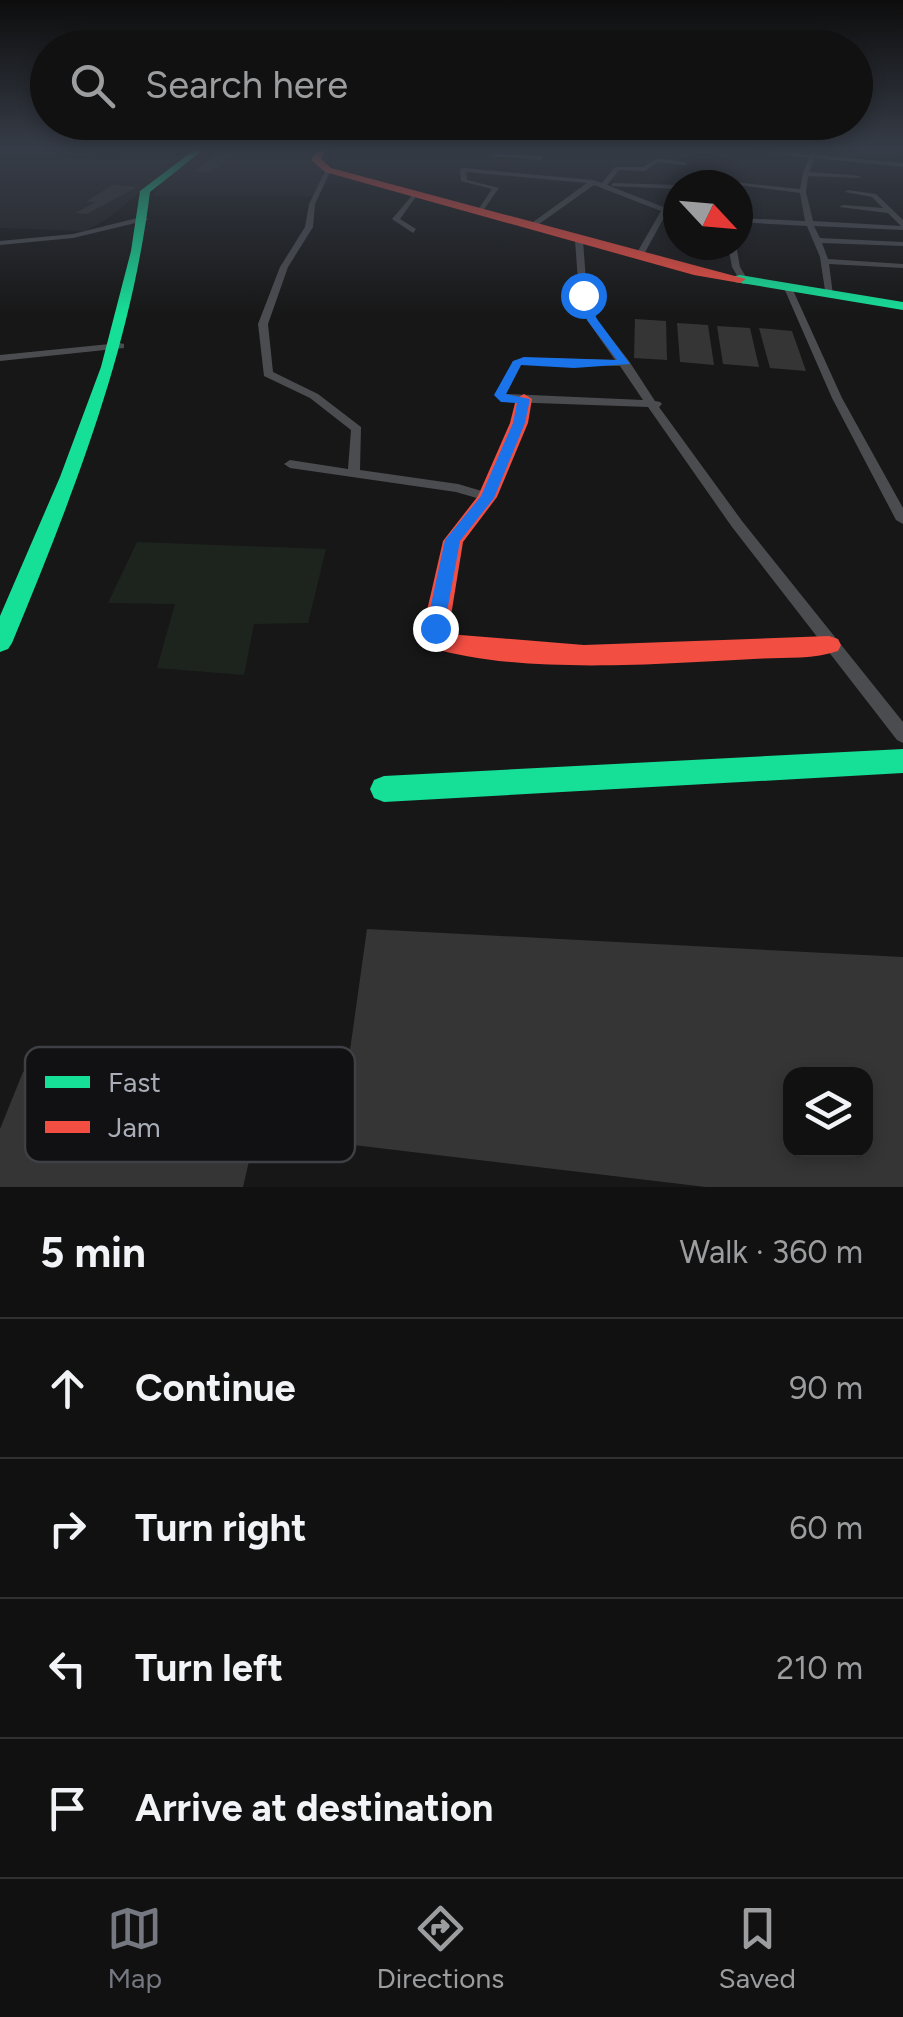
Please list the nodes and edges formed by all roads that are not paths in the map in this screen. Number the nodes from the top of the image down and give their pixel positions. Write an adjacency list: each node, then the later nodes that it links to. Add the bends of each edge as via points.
1 (145, 205): 13 (street)
2 (312, 205): 37 (street, via 309,227 284,267 264,324 268,374 314,396 356,429)
3 (406, 205): 18 (street, via 396,219)
4 (454, 205): 11 (street)
5 (485, 205): 11 (street)
6 (561, 205): 17 (street)
7 (801, 205): 15 (street)
8 (883, 205): 10 (street)
9 (842, 207): 10 (street)
10 (888, 212): 16 (street)
11 (480, 213): 17 (street)
12 (663, 214): 23 (street)
13 (145, 218): 21 (street, via 73,236); 31 (street)
14 (753, 221): 15 (street)
15 (811, 224): 16 (street); 20 (street)
16 (903, 226)
17 (532, 227): 19 (street)
18 (413, 231)
19 (580, 240): 23 (street); 33 (street, via 587,308)
20 (817, 240): 22 (street); 25 (street)
21 (0, 242)
22 (903, 244)
23 (639, 256): 27 (street)
24 (735, 260): 27 (street)
25 (824, 262): 26 (street); 29 (street)
26 (903, 266)
27 (745, 282): 28 (street)
28 (788, 288): 29 (street); 39 (street)
29 (829, 295): 30 (street)
30 (903, 306)
31 (120, 346): 32 (street); 40 (street)
32 (0, 358)
33 (624, 364): 34 (street, via 517,363 500,395); 35 (street)
34 (524, 399): 35 (street); 38 (street)
35 (656, 404): 41 (street)
36 (290, 464): 37 (street)
37 (354, 472): 38 (street)
38 (487, 498): 41 (street, via 453,540 435,628 438,642 612,656)
39 (903, 520)
40 (0, 644)
41 (829, 645): 42 (street)
42 (903, 735)
43 (903, 761): 44 (street)
44 (384, 790)

